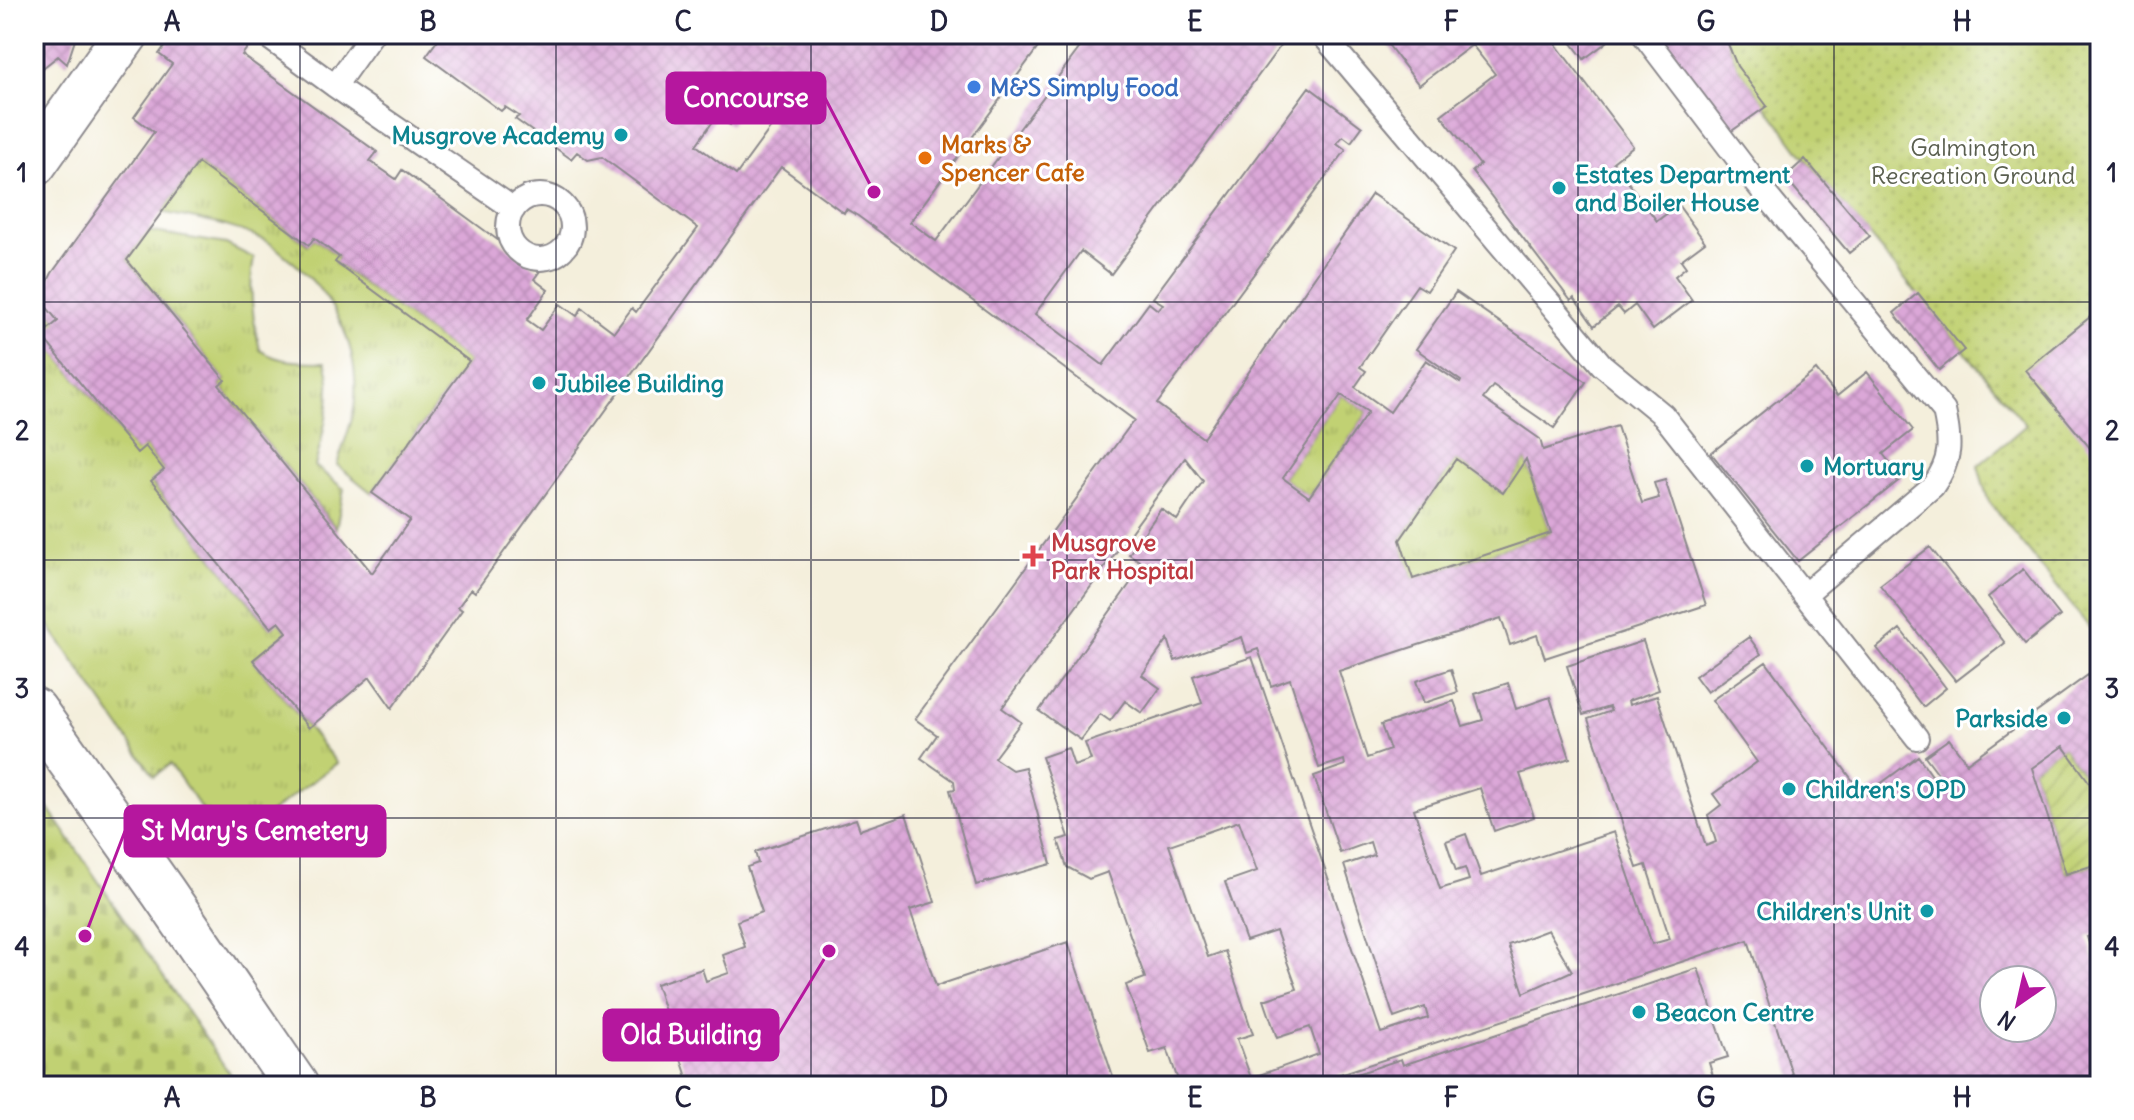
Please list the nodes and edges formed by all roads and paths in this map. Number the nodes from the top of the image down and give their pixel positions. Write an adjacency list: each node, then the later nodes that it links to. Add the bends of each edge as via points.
1 (126, 34): 7 (street)
2 (264, 34): 6 (lane)
3 (372, 34): 6 (lane)
4 (1322, 34): 9 (lane, via 1602,365 1663,415)
5 (1643, 34): 9 (lane, via 1757,184 1944,411 1949,446 1944,471 1933,486)
6 (335, 86): 8 (lane)
7 (34, 164)
8 (514, 209)
9 (1804, 595): 11 (lane)
10 (34, 710): 12 (street)
11 (1917, 738)
12 (296, 1086)

